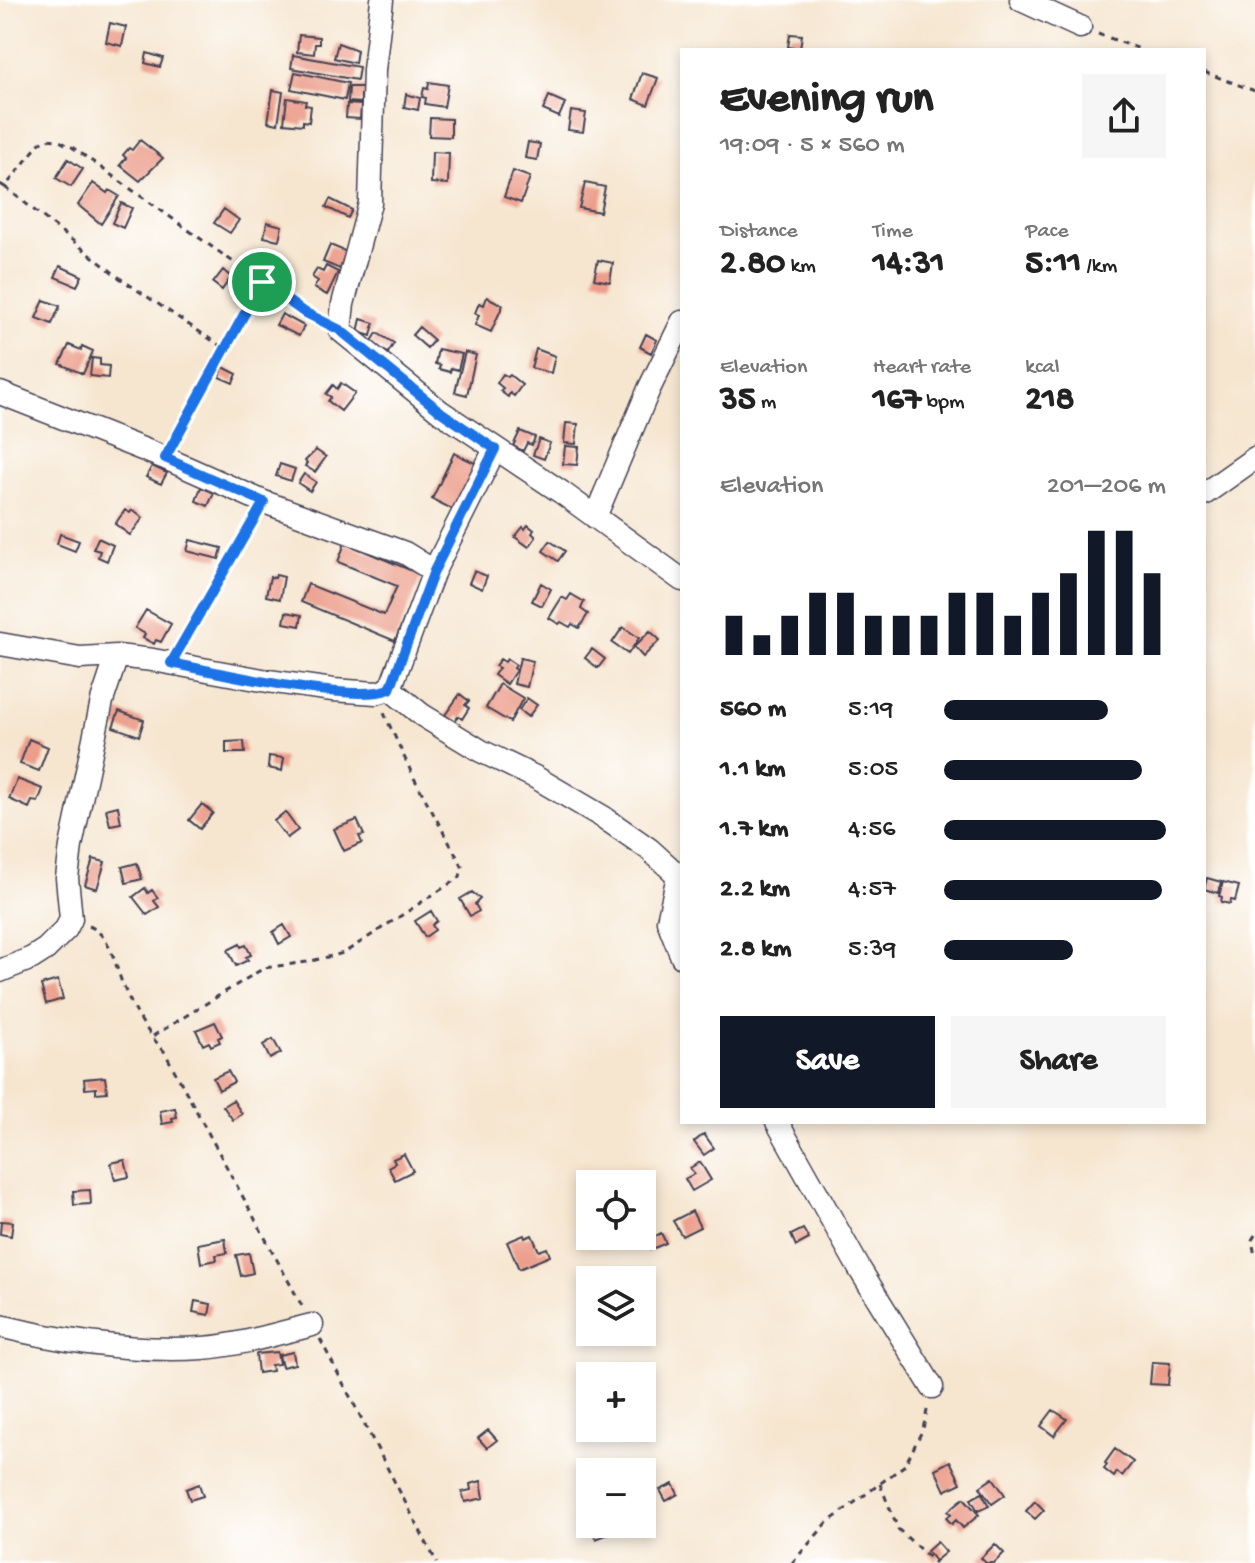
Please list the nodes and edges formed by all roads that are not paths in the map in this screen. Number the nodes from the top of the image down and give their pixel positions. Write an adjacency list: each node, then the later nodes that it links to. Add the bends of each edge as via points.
1 (382, 0): 6 (street, via 370,203 340,330)
2 (1021, 0): 3 (street)
3 (1080, 27)
4 (680, 326): 9 (street)
5 (0, 393): 10 (street, via 264,502 405,553)
6 (495, 449): 9 (street); 10 (street)
7 (1255, 458): 8 (street)
8 (1206, 493)
9 (595, 517): 11 (street)
10 (434, 571): 14 (street)
11 (680, 579)
12 (0, 644): 13 (street, via 80,658)
13 (117, 656): 14 (street, via 333,690); 17 (street, via 71,846 71,919 39,954)
14 (390, 689): 15 (street, via 481,751 603,817)
15 (680, 877): 16 (street, via 668,921)
16 (680, 952)
17 (0, 971)
18 (778, 1124): 21 (street)
19 (312, 1325): 20 (street, via 231,1344 169,1349 83,1342)
20 (0, 1326)
21 (932, 1387)

